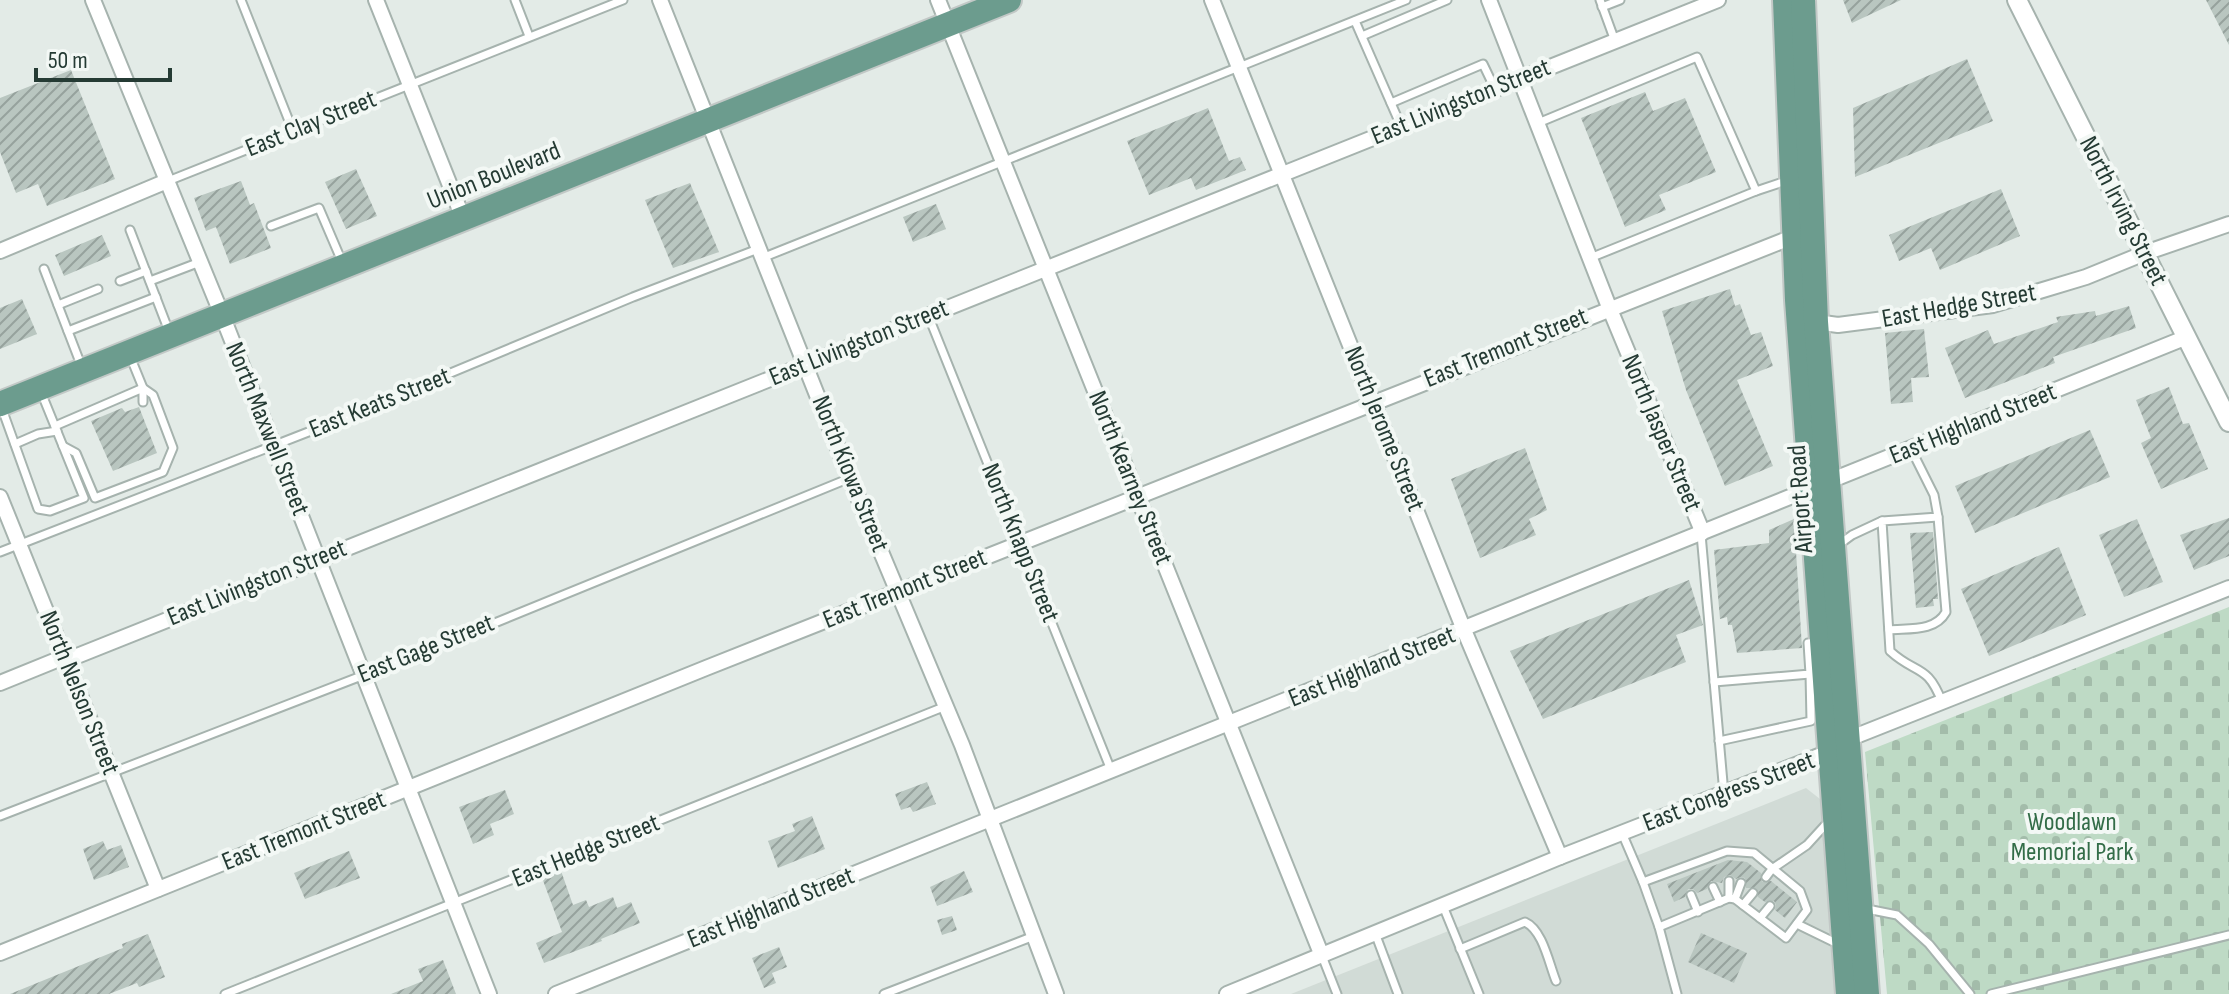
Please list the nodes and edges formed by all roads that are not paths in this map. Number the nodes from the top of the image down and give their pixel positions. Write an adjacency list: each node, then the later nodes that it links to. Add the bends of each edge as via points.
1 (93, 0): 37 (street, North Maxwell Street)
2 (241, 0): 33 (lane)
3 (376, 0): 27 (street)
4 (515, 0): 22 (lane)
5 (623, 0): 22 (lane, East Clay Street)
6 (660, 0): 30 (street, North Kiowa Street)
7 (938, 0): 21 (street, North Kearney Street)
8 (1009, 0): 21 (main road, Union Boulevard)
9 (1212, 0): 25 (street, North Jerome Street)
10 (1406, 0): 19 (lane)
11 (1447, 0): 23 (lane)
12 (1489, 0): 26 (street, North Jasper Street)
13 (1620, 0): 18 (lane)
14 (1718, 0): 24 (street, East Livingston Street)
15 (1785, 0): 36 (main road, Airport Road)
16 (1803, 0): 43 (main road, Airport Road)
17 (2017, 0): 45 (street, North Irving Street)
18 (1601, 3): 24 (lane)
19 (1386, 4): 20 (lane)
20 (1355, 21): 23 (lane); 25 (lane)
21 (948, 25): 30 (main road, Union Boulevard); 34 (street, North Kearney Street)
22 (529, 36): 27 (lane, East Clay Street)
23 (1362, 36): 29 (lane)
24 (1615, 41): 26 (street, East Livingston Street)
25 (1239, 68): 34 (lane, East Keats Street); 35 (street, North Jerome Street)
26 (1521, 78): 28 (street, East Livingston Street); 31 (street, North Jasper Street)
27 (410, 84): 33 (lane, East Clay Street); 39 (street)
28 (1495, 89): 29 (lane, via 1483,64); 32 (street, East Livingston Street)
29 (1391, 103): 32 (lane)
30 (707, 120): 39 (main road, Union Boulevard); 46 (street, North Kiowa Street)
31 (1538, 123): 38 (lane, via 1697,57); 47 (street, North Jasper Street)
32 (1401, 126): 35 (street, East Livingston Street)
33 (293, 131): 37 (lane, East Clay Street)
34 (1002, 160): 46 (lane, East Keats Street); 50 (street, North Kearney Street)
35 (1281, 174): 50 (street, East Livingston Street); 70 (street, North Jerome Street)
36 (1792, 179): 38 (lane); 43 (main road, Airport Road)
37 (167, 181): 44 (street, East Clay Street); 48 (street, North Maxwell Street)
38 (1756, 191): 47 (lane)
39 (463, 218): 49 (main road, Union Boulevard)
40 (2229, 224): 45 (street)
41 (271, 226): 49 (lane, via 319,208)
42 (130, 230): 52 (lane)
43 (1803, 233): 58 (street, East Tremont Street); 61 (main road, Airport Road); 80 (main road, Airport Road)
44 (0, 251)
45 (2145, 253): 61 (street, East Hedge Street, via 1993,305 1838,325); 64 (street, North Irving Street)
46 (760, 254): 66 (street, North Kiowa Street); 77 (lane, East Keats Street, via 633,297)
47 (1590, 258): 58 (street, North Jasper Street)
48 (200, 262): 54 (lane); 59 (street, North Maxwell Street)
49 (344, 266): 59 (main road, Union Boulevard)
50 (1046, 267): 60 (street, East Livingston Street); 81 (street, North Kearney Street)
51 (44, 269): 57 (lane)
52 (146, 271): 53 (lane); 54 (lane)
53 (120, 281)
54 (150, 281): 56 (lane)
55 (98, 289): 57 (lane)
56 (156, 297): 62 (lane); 63 (lane)
57 (58, 305): 62 (lane)
58 (1609, 307): 70 (street, East Tremont Street); 87 (street, North Jasper Street)
59 (222, 315): 63 (main road, Union Boulevard); 77 (street, North Maxwell Street)
60 (928, 315): 66 (street, East Livingston Street); 88 (lane, North Knapp Street)
61 (1816, 322): 80 (main road, Airport Road)
62 (68, 331): 67 (lane)
63 (171, 336): 65 (main road, Union Boulevard)
64 (2187, 337): 73 (street, North Irving Street); 78 (street, East Highland Street)
65 (129, 352): 67 (main road, Union Boulevard); 68 (lane)
66 (805, 364): 79 (street, North Kiowa Street); 92 (street, East Livingston Street)
67 (83, 371): 69 (main road, Union Boulevard)
68 (143, 388): 71 (lane); 74 (lane); 76 (lane, via 153,395 173,448 163,472 95,498 76,453)
69 (40, 389): 72 (main road, Union Boulevard); 74 (lane)
70 (1373, 401): 81 (street, East Tremont Street); 95 (street, North Jerome Street)
71 (143, 402)
72 (0, 404): 75 (lane)
73 (2229, 422)
74 (56, 429): 75 (lane); 76 (lane)
75 (15, 444): 83 (lane, via 38,509)
76 (63, 446): 83 (lane, via 84,498)
77 (272, 446): 86 (lane, East Keats Street); 92 (street, North Maxwell Street)
78 (1911, 449): 80 (street, East Highland Street); 84 (lane, via 1934,495)
79 (850, 478): 94 (street, North Kiowa Street); 99 (lane, East Gage Street)
80 (1819, 487): 87 (street, East Highland Street); 90 (main road, Airport Road); 97 (main road, Airport Road)
81 (1137, 496): 88 (street, East Tremont Street); 106 (street, North Kearney Street)
82 (0, 497): 89 (street, North Nelson Street)
83 (50, 511): 86 (lane)
84 (1938, 517): 85 (lane); 96 (lane, via 1946,612 1930,627)
85 (1882, 521): 90 (lane); 96 (lane)
86 (57, 530): 89 (lane, East Keats Street)
87 (1701, 534): 95 (street, East Highland Street); 101 (lane, North Jasper Street)
88 (1021, 543): 94 (street, East Tremont Street); 109 (lane, North Knapp Street)
89 (19, 545): 91 (lane, East Keats Street); 98 (street, North Nelson Street)
90 (1832, 550): 108 (main road, Airport Road)
91 (0, 552)
92 (318, 560): 98 (street, East Livingston Street); 99 (street, North Maxwell Street)
93 (2229, 588): 104 (street, East Congress Street)
94 (899, 593): 105 (street, North Kiowa Street); 111 (street, East Tremont Street)
95 (1464, 630): 106 (street, East Highland Street); 119 (street, North Jerome Street)
96 (1889, 630): 104 (lane, via 1890,651 1934,680)
97 (1823, 641): 100 (lane, via 1808,643); 103 (main road, Airport Road)
98 (64, 657): 102 (street, East Livingston Street); 110 (street, North Nelson Street)
99 (364, 674): 110 (lane, East Gage Street); 111 (street, North Maxwell Street)
100 (1810, 674): 101 (lane); 103 (lane)
101 (1714, 682): 107 (lane, North Jasper Street)
102 (0, 683)
103 (1819, 701): 107 (lane, via 1811,721); 108 (main road, Airport Road)
104 (1942, 702): 108 (street, East Congress Street)
105 (946, 706): 115 (street, North Kiowa Street); 139 (lane, East Hedge Street)
106 (1229, 725): 109 (street, East Highland Street); 154 (street, North Kearney Street)
107 (1719, 741): 112 (lane, North Jasper Street)
108 (1838, 746): 112 (street, East Congress Street); 113 (main road, Airport Road); 143 (main road, Airport Road)
109 (1111, 771): 115 (street, East Highland Street)
110 (112, 773): 114 (lane, East Gage Street); 133 (street, North Nelson Street)
111 (410, 788): 133 (street, East Tremont Street); 139 (street, North Maxwell Street)
112 (1724, 794): 116 (street, East Congress Street)
113 (1834, 814): 125 (lane, via 1807,845); 151 (main road, Airport Road)
114 (0, 816)
115 (990, 820): 150 (street, North Kiowa Street); 158 (street, East Highland Street)
116 (1622, 833): 119 (street, East Congress Street); 130 (lane)
117 (1727, 851): 118 (lane); 120 (lane); 121 (lane)
118 (1754, 853): 122 (lane); 125 (lane)
119 (1560, 857): 141 (street, East Congress Street)
120 (1702, 859): 123 (lane); 124 (lane)
121 (1728, 860)
122 (1749, 864)
123 (1680, 867): 126 (lane); 130 (lane)
124 (1706, 869)
125 (1772, 869): 127 (lane); 129 (lane)
126 (1684, 877)
127 (1766, 877)
128 (1729, 881): 137 (lane)
129 (1788, 881): 134 (lane); 146 (lane, via 1800,891 1807,910)
130 (1643, 882): 147 (lane)
131 (1741, 883): 137 (lane)
132 (1713, 887): 138 (lane)
133 (158, 889): 153 (street, East Tremont Street)
134 (1782, 890)
135 (1753, 893): 140 (lane)
136 (1691, 895): 144 (lane)
137 (1732, 898): 138 (lane); 140 (lane)
138 (1720, 902): 144 (lane)
139 (454, 903): 156 (lane, East Hedge Street); 157 (street, North Maxwell Street)
140 (1743, 905): 145 (lane)
141 (1443, 906): 148 (street, East Congress Street); 152 (lane)
142 (1770, 906): 145 (lane)
143 (1860, 908): 167 (main road, Airport Road); 168 (lane, via 1897,915)
144 (1698, 912): 147 (lane)
145 (1760, 918): 146 (lane, via 1786,938)
146 (1797, 924): 151 (lane)
147 (1659, 927): 165 (lane)
148 (1375, 933): 154 (street, East Congress Street); 163 (lane)
149 (2229, 935): 169 (lane)
150 (1034, 936): 159 (lane); 160 (street, North Kiowa Street)
151 (1844, 948): 166 (main road, Airport Road)
152 (1460, 949): 155 (lane, via 1525,922 1538,934); 164 (lane)
153 (0, 953)
154 (1322, 956): 161 (street, East Congress Street); 162 (lane)
155 (1556, 981)
156 (225, 994)
157 (489, 994)
158 (556, 994)
159 (884, 994)
160 (1056, 994)
161 (1227, 994)
162 (1337, 994)
163 (1398, 994)
164 (1479, 994)
165 (1677, 994)
166 (1848, 994)
167 (1867, 994)
168 (1970, 994)
169 (1991, 994)

